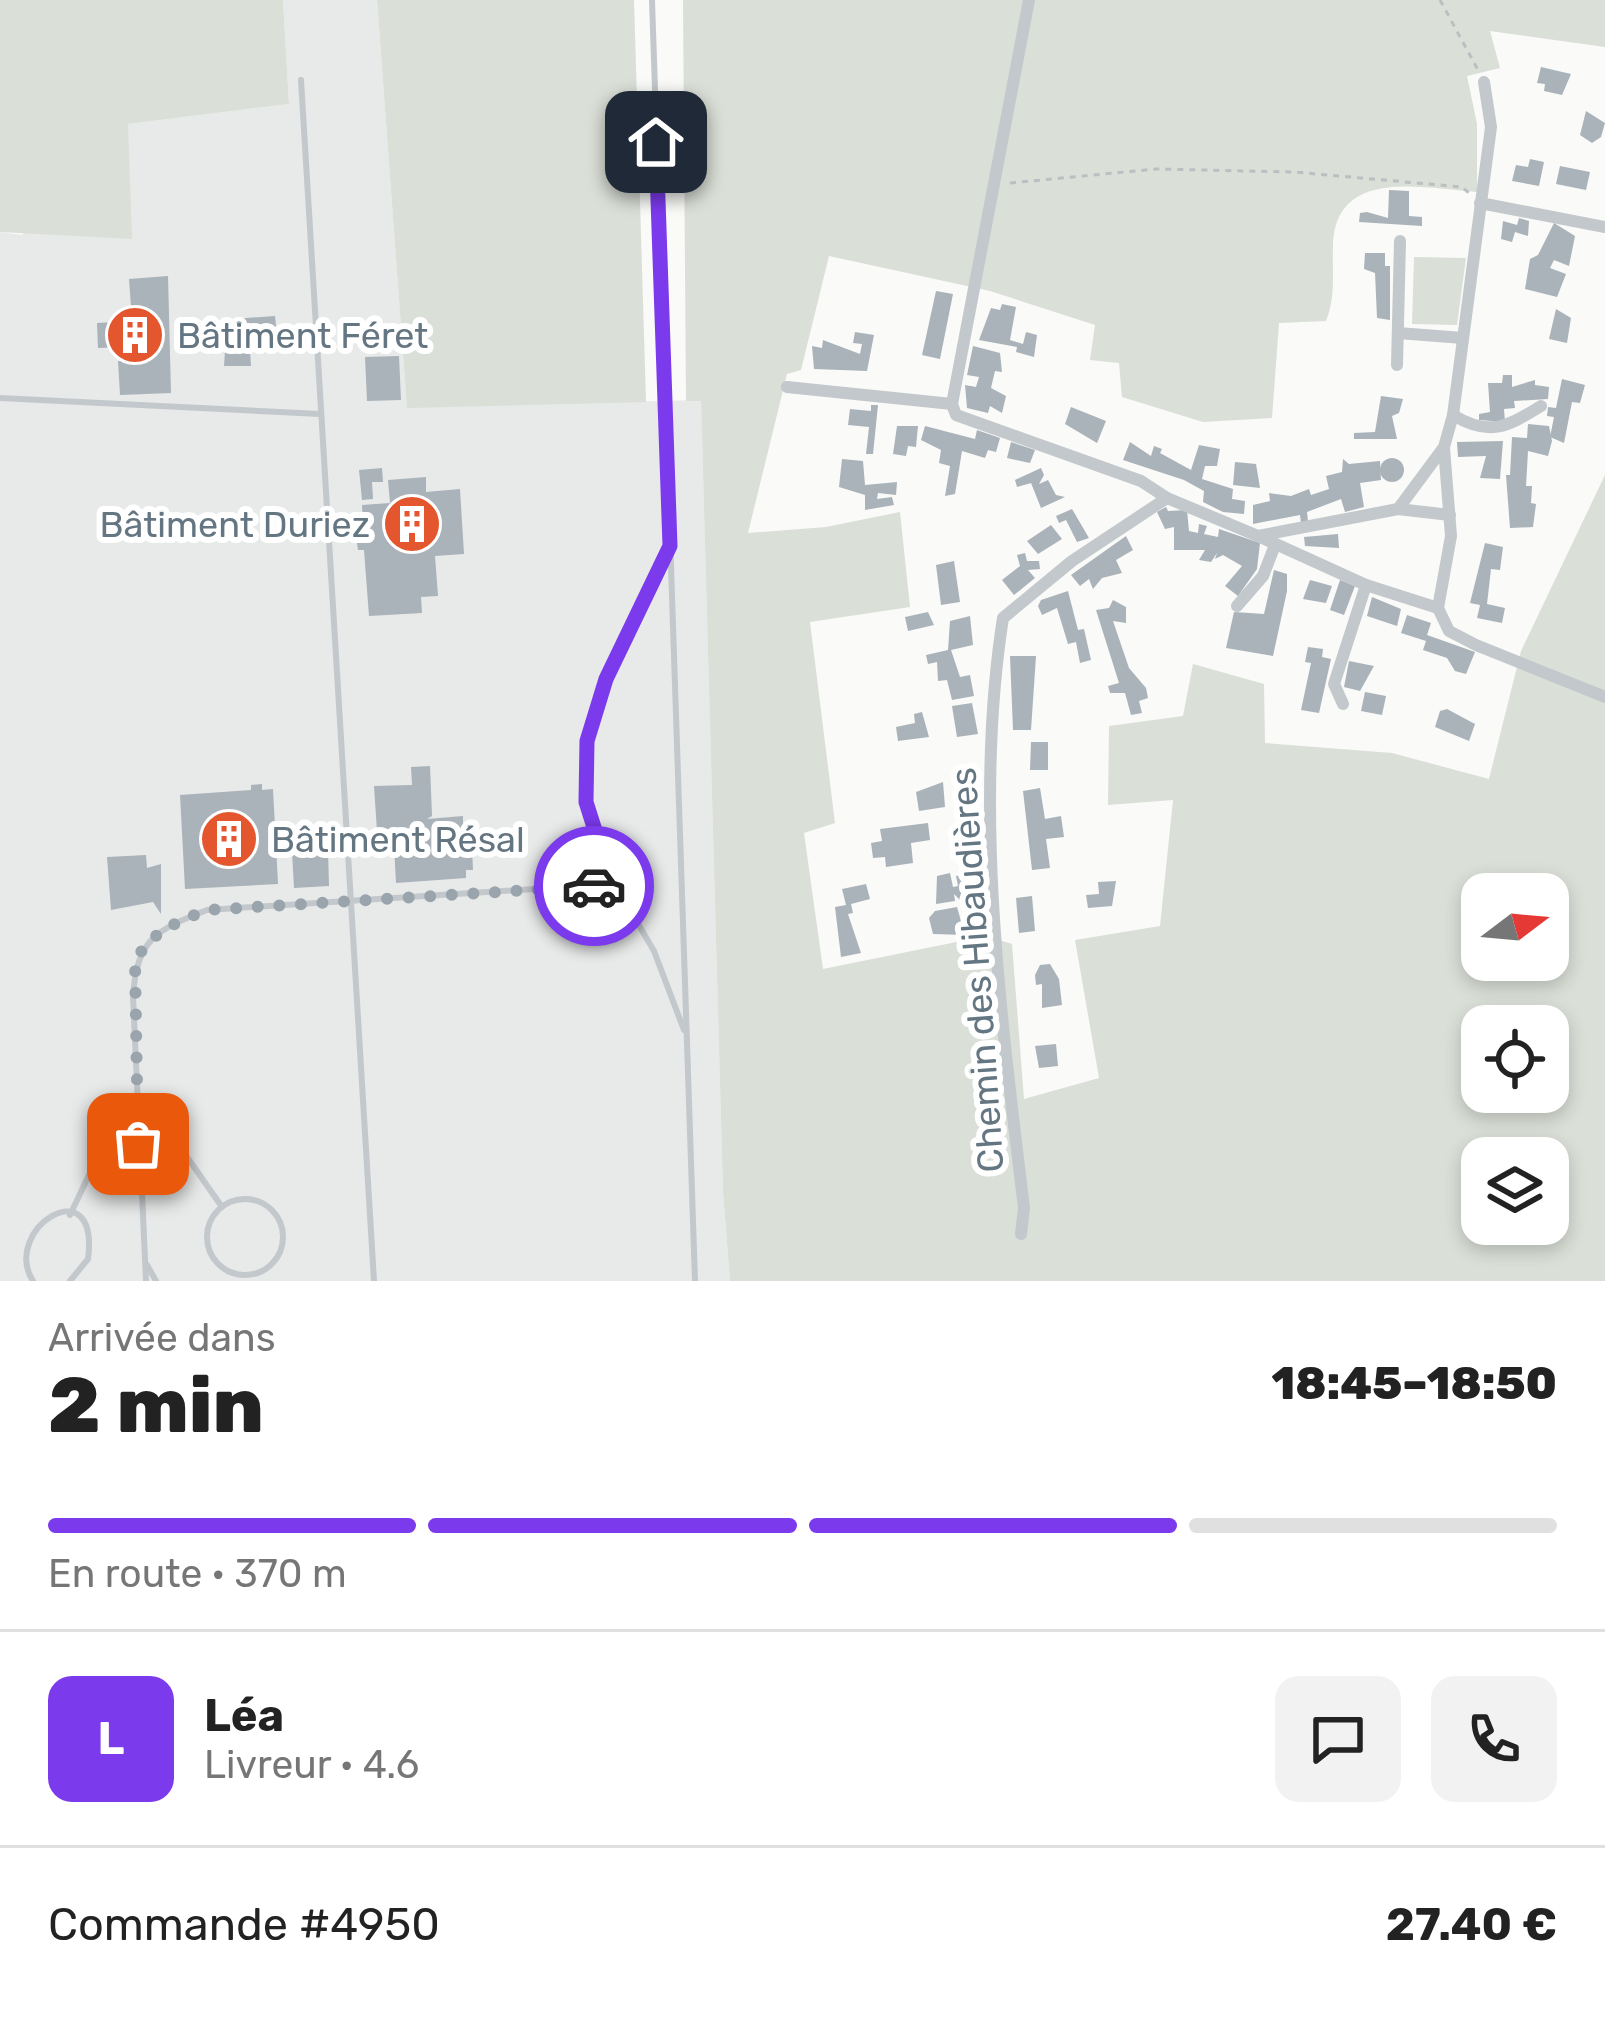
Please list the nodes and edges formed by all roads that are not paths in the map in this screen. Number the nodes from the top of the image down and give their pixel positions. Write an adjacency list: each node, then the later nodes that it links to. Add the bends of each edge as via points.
1 (652, 0): 23 (lane)
2 (1029, 0): 13 (street)
3 (301, 80): 15 (lane)
4 (1484, 82): 5 (street, via 1491,127)
5 (1480, 203): 6 (street); 9 (street)
6 (1605, 227)
7 (1400, 241): 8 (street)
8 (1398, 333): 9 (street); 10 (street)
9 (1462, 338): 16 (street)
10 (1397, 365)
11 (787, 387): 13 (street)
12 (0, 398): 15 (lane)
13 (952, 404): 18 (street, via 956,415 1141,481)
14 (1540, 406): 16 (street, via 1501,430)
15 (320, 414): 30 (lane)
16 (1453, 416): 17 (street)
17 (1444, 447): 19 (street); 20 (street)
18 (1167, 498): 21 (street); 36 (street, Chemin des Hibaudières, via 1003,618 994,672 994,888)
19 (1398, 509): 20 (street); 21 (street)
20 (1450, 515): 26 (street)
21 (1258, 536): 22 (street)
22 (1275, 545): 24 (street); 25 (street, via 1263,576)
23 (670, 546): 29 (lane, via 606,679 587,741 586,802); 31 (lane)
24 (1366, 585): 26 (street); 28 (street, via 1334,684)
25 (1237, 606)
26 (1438, 608): 27 (street, via 1449,631)
27 (1605, 697)
28 (1343, 704)
29 (612, 884): 30 (lane); 31 (lane, via 654,951)
30 (352, 899): 32 (lane, via 207,910 144,944 133,996); 43 (lane)
31 (688, 1040): 44 (lane)
32 (135, 1105): 33 (lane, via 159,1117); 35 (lane, via 116,1118); 38 (lane)
33 (222, 1207): 33 (lane, via 246,1199 270,1209 282,1231 270,1266 236,1275 215,1262 208,1227)
34 (35, 1214): 35 (lane)
35 (70, 1215): 40 (lane, via 90,1246)
36 (1021, 1234)
37 (14, 1255): 39 (lane)
38 (145, 1262): 41 (lane); 42 (lane)
39 (33, 1281)
40 (70, 1281)
41 (146, 1281)
42 (156, 1281)
43 (374, 1281)
44 (694, 1281)

